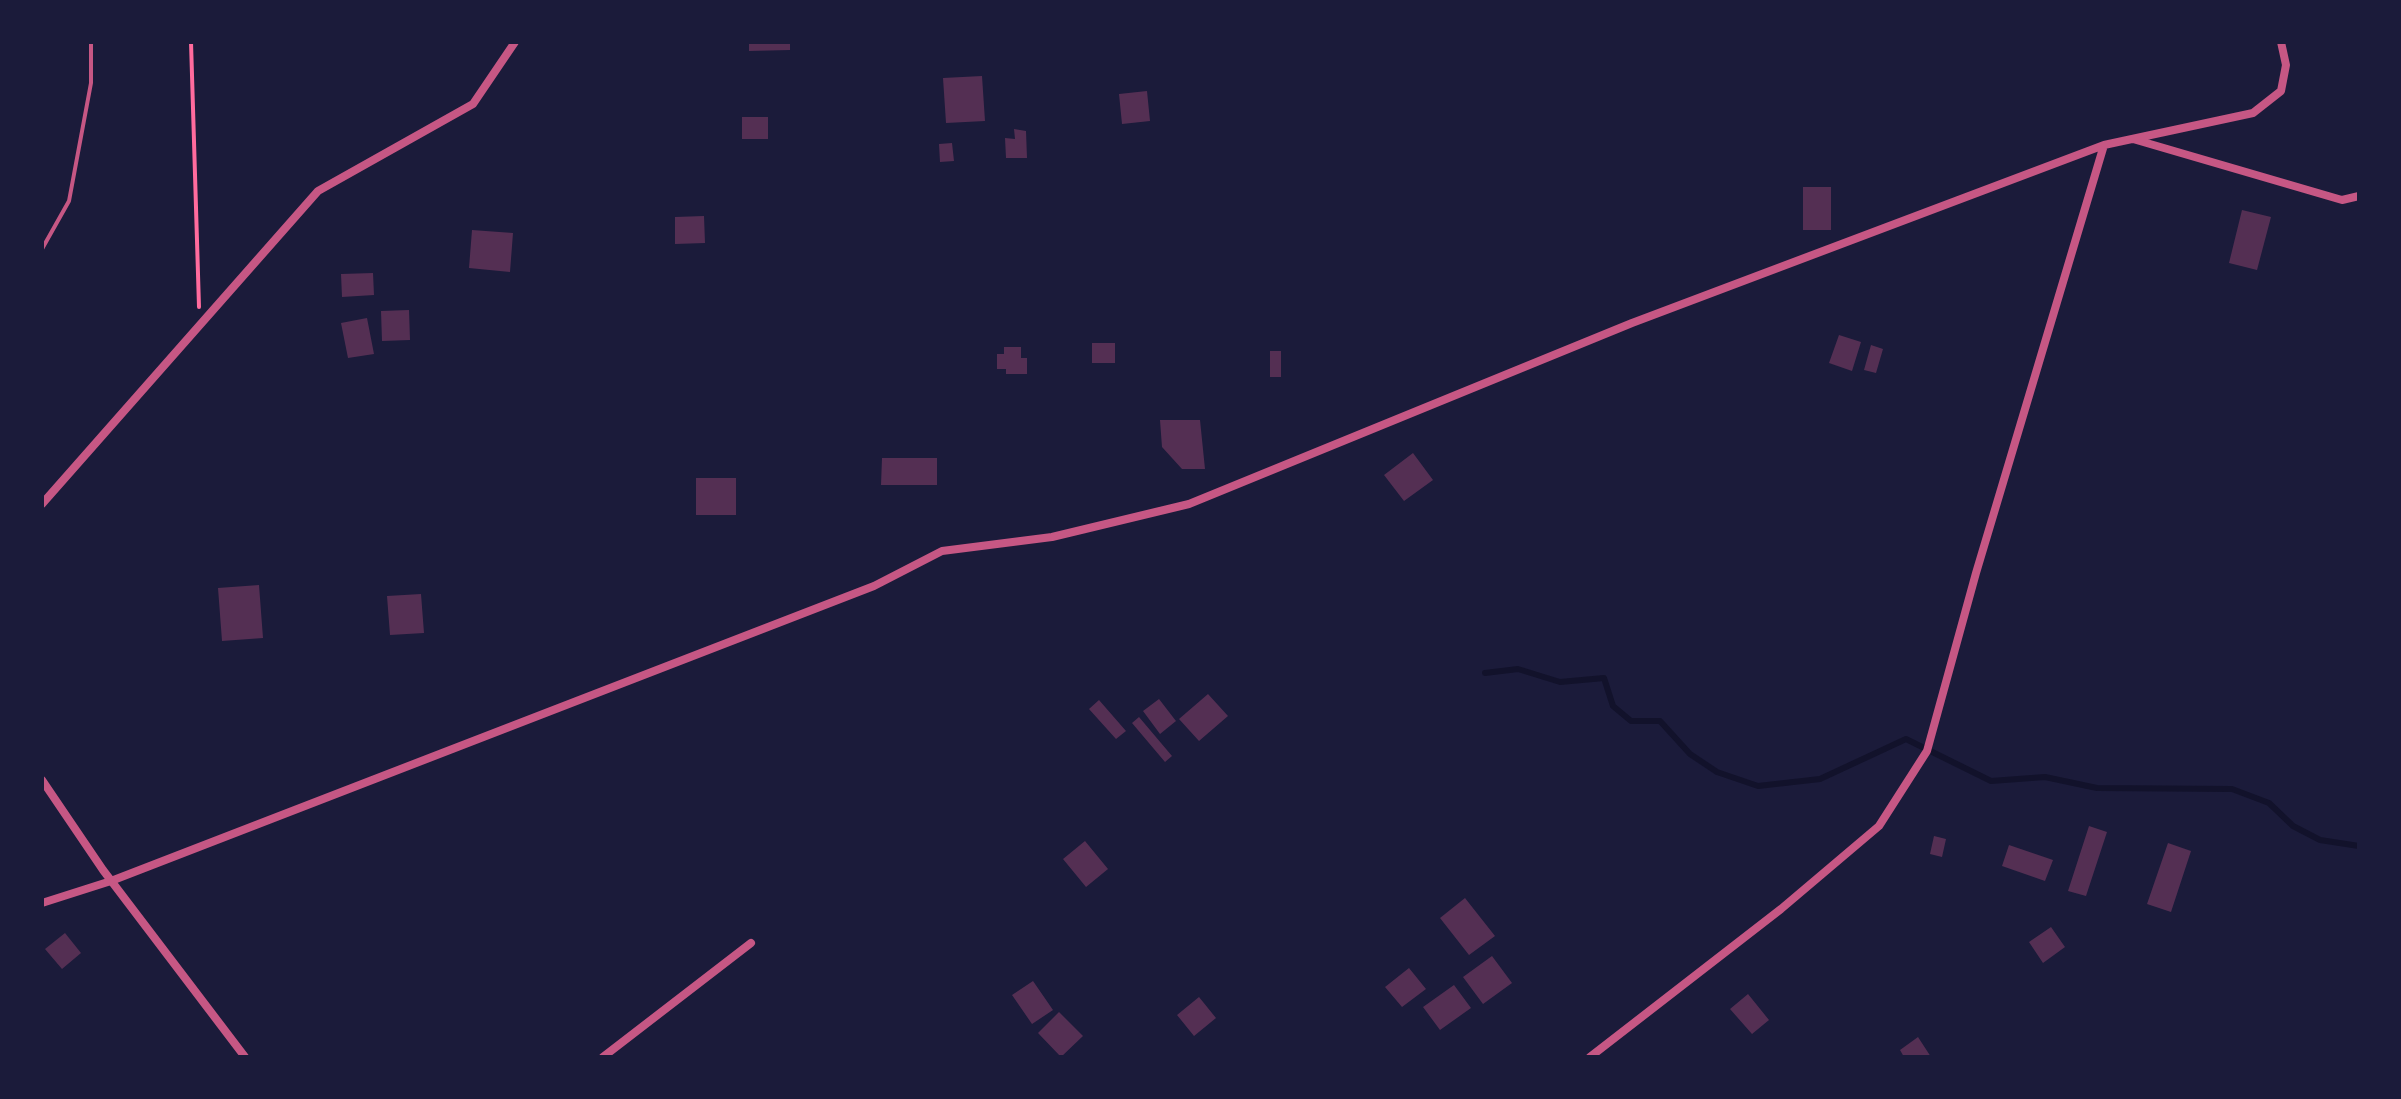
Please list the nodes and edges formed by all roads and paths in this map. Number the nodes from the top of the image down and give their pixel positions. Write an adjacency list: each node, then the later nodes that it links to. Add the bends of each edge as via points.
1 (91, 42): 8 (lane, via 91,83 69,201)
2 (191, 42): 9 (path)
3 (515, 42): 9 (street, via 473,104 318,191)
4 (2281, 42): 5 (street, via 2286,65 2281,91 2253,113)
5 (2131, 139): 6 (street); 7 (street, via 2342,200)
6 (2104, 145): 12 (street, via 1632,323 1189,504 1052,537 942,551 874,586); 17 (street, via 1927,751 1879,826)
7 (2359, 196)
8 (42, 249)
9 (200, 325): 10 (street)
10 (42, 504)
11 (42, 780): 12 (street)
12 (111, 881): 13 (street); 15 (street)
13 (42, 903)
14 (751, 943): 16 (street)
15 (245, 1057)
16 (603, 1057)
17 (1590, 1057)

